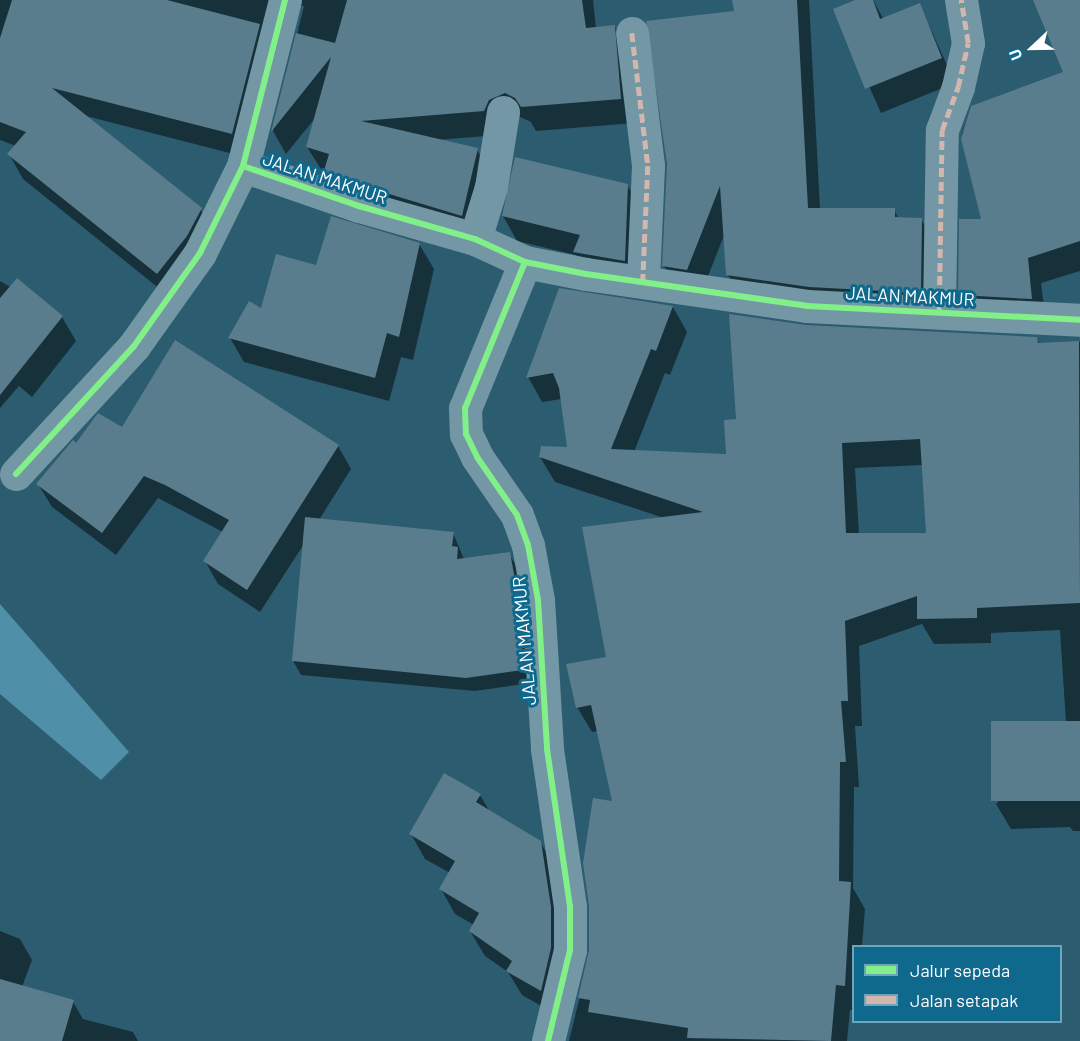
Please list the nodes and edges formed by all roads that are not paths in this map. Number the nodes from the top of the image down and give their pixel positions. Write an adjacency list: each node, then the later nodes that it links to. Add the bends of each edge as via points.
1 (285, 0): 5 (street, JALAN MAKMUR)
2 (961, 0): 9 (street, via 968,43 958,87 942,130)
3 (632, 33): 8 (street, via 648,166)
4 (503, 112): 6 (street, via 491,187)
5 (243, 166): 6 (street, JALAN MAKMUR, via 359,206); 11 (street, via 200,253 134,346)
6 (475, 239): 7 (street, JALAN MAKMUR)
7 (525, 262): 8 (street, JALAN MAKMUR); 12 (street, JALAN MAKMUR, via 465,408 466,434 517,516 538,600 547,749 570,906 570,950)
8 (643, 280): 9 (street, JALAN MAKMUR, via 807,306)
9 (939, 312): 10 (street, JALAN MAKMUR)
10 (1080, 320)
11 (16, 474)
12 (548, 1041)

